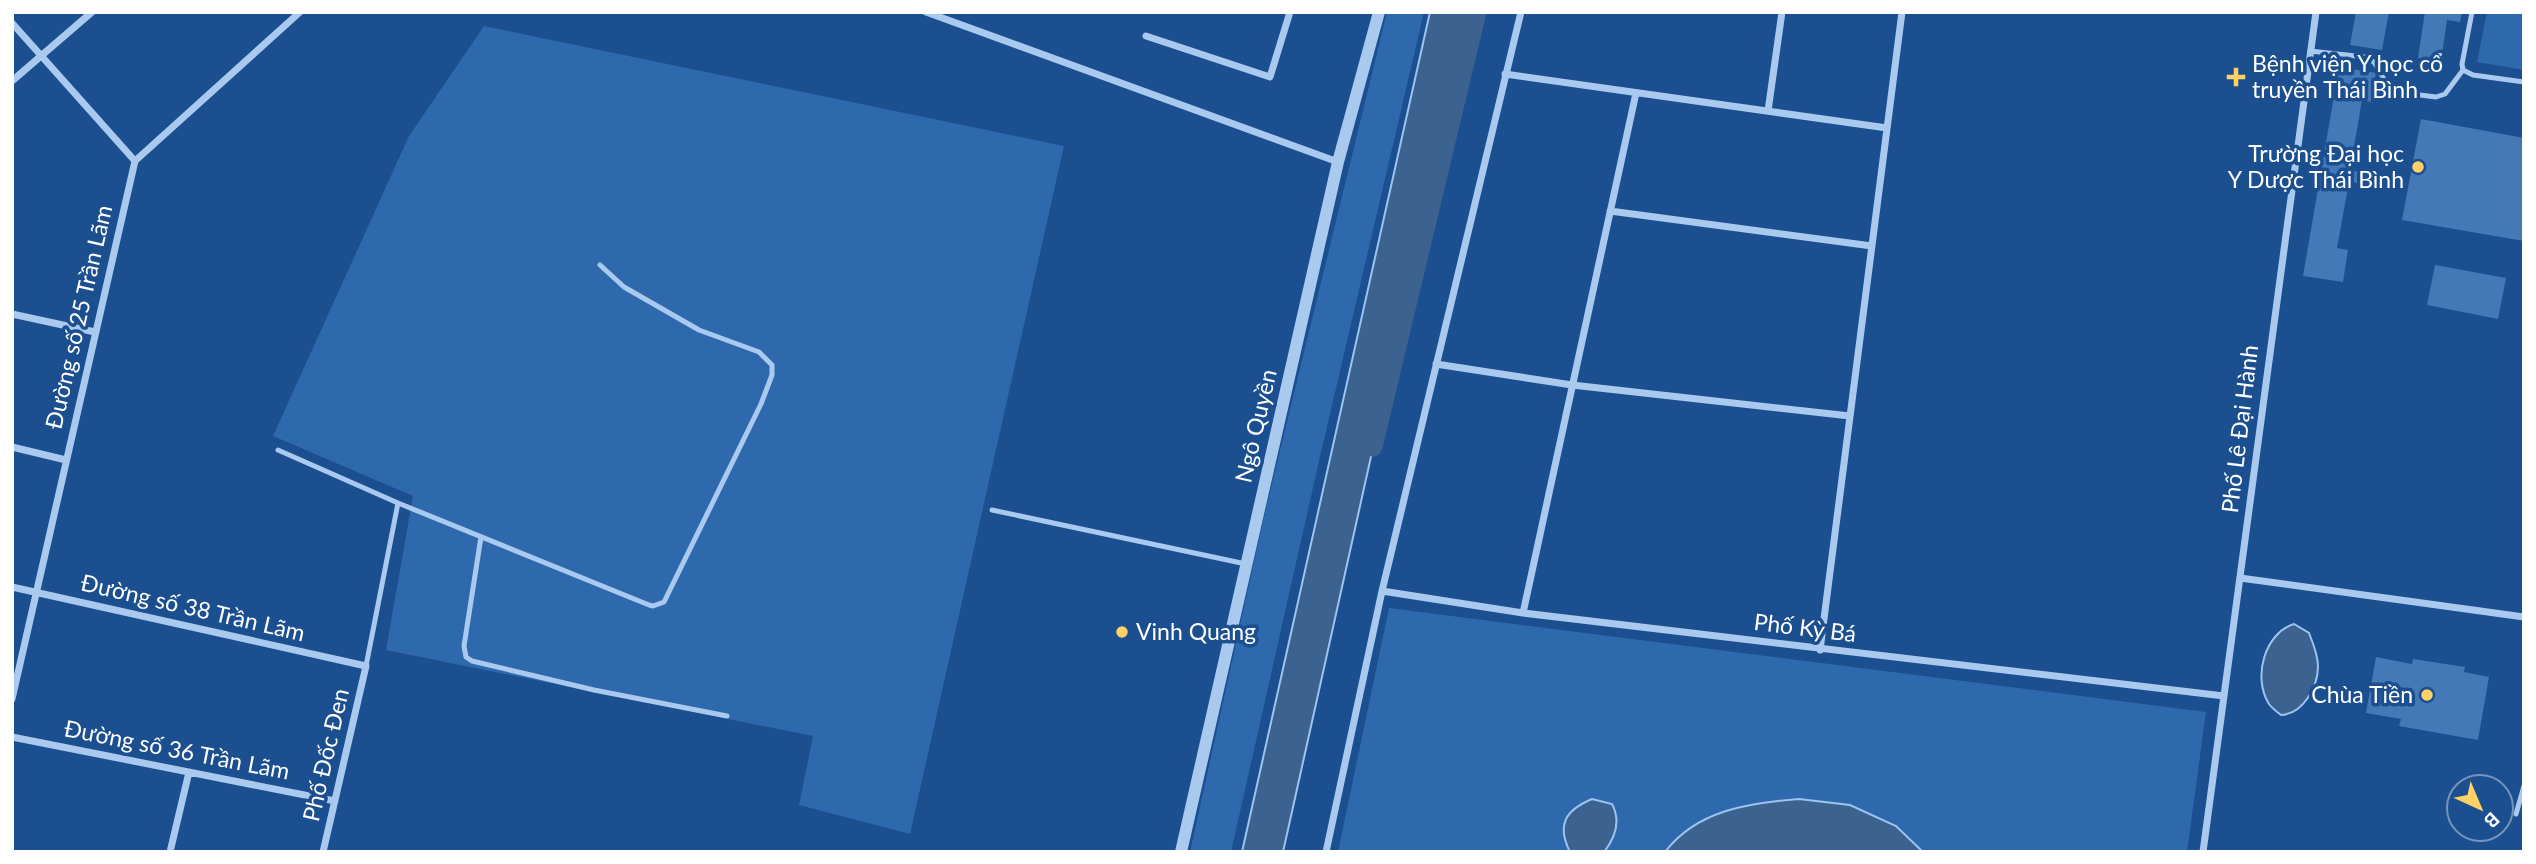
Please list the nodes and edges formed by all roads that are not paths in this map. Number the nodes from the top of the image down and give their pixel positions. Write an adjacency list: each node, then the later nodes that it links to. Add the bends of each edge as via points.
1 (92, 12): 14 (street)
2 (300, 12): 22 (street)
3 (926, 12): 23 (street)
4 (1290, 12): 12 (street, via 1270,77)
5 (1379, 12): 23 (street, Ngô Quyền)
6 (1521, 12): 16 (street)
7 (1782, 12): 20 (street)
8 (1902, 12): 21 (street)
9 (2316, 12): 13 (street, Phố Lê Đại Hành)
10 (2472, 12): 15 (lane)
11 (12, 23): 14 (street)
12 (1146, 36)
13 (2310, 51): 15 (lane, via 2365,57 2396,92 2436,97 2445,94); 39 (street, Phố Lê Đại Hành)
14 (41, 56): 17 (street); 22 (street)
15 (2463, 70): 18 (lane)
16 (1505, 74): 19 (street); 29 (street)
17 (12, 81)
18 (2524, 82)
19 (1636, 93): 20 (street); 24 (street)
20 (1768, 111): 21 (street)
21 (1888, 128): 25 (street)
22 (135, 161): 28 (street, Đường số 25 Trần Lãm)
23 (1338, 162): 38 (street, Ngô Quyền)
24 (1610, 211): 25 (street); 30 (street)
25 (1872, 246): 31 (street)
26 (600, 265): 37 (lane, via 624,287 699,330 767,358 773,371 761,404 668,597 657,605)
27 (12, 314): 28 (street)
28 (96, 332): 34 (street, Đường số 25 Trần Lãm)
29 (1436, 363): 30 (street); 41 (street)
30 (1572, 385): 31 (street); 43 (street)
31 (1850, 416): 45 (street)
32 (12, 447): 34 (street)
33 (278, 450): 35 (lane)
34 (66, 460): 42 (street, Đường số 25 Trần Lãm)
35 (398, 503): 37 (lane); 46 (lane)
36 (992, 510): 38 (lane)
37 (481, 537): 49 (lane, via 466,657 594,690)
38 (1246, 564): 57 (street, Ngô Quyền)
39 (2240, 578): 44 (street); 47 (street, Phố Lê Đại Hành)
40 (12, 587): 42 (street, Đường số 38 Trần Lãm)
41 (1382, 591): 43 (street, Phố Kỳ Bá); 58 (street)
42 (35, 592): 46 (street, Đường số 38 Trần Lãm); 48 (street, Đường số 25 Trần Lãm)
43 (1523, 613): 45 (street, Phố Kỳ Bá)
44 (2524, 617)
45 (1820, 650): 47 (street, Phố Kỳ Bá)
46 (366, 666): 53 (street, Phố Đốc Đen)
47 (2224, 695): 59 (street, Phố Lê Đại Hành)
48 (12, 699)
49 (727, 716)
50 (12, 737): 51 (street, Đường số 36 Trần Lãm)
51 (189, 772): 53 (street, Đường số 36 Trần Lãm); 55 (street)
52 (2524, 786): 54 (lane)
53 (335, 801): 56 (street, Phố Đốc Đen)
54 (2516, 814)
55 (170, 852)
56 (323, 852)
57 (1181, 852)
58 (1326, 852)
59 (2203, 852)

